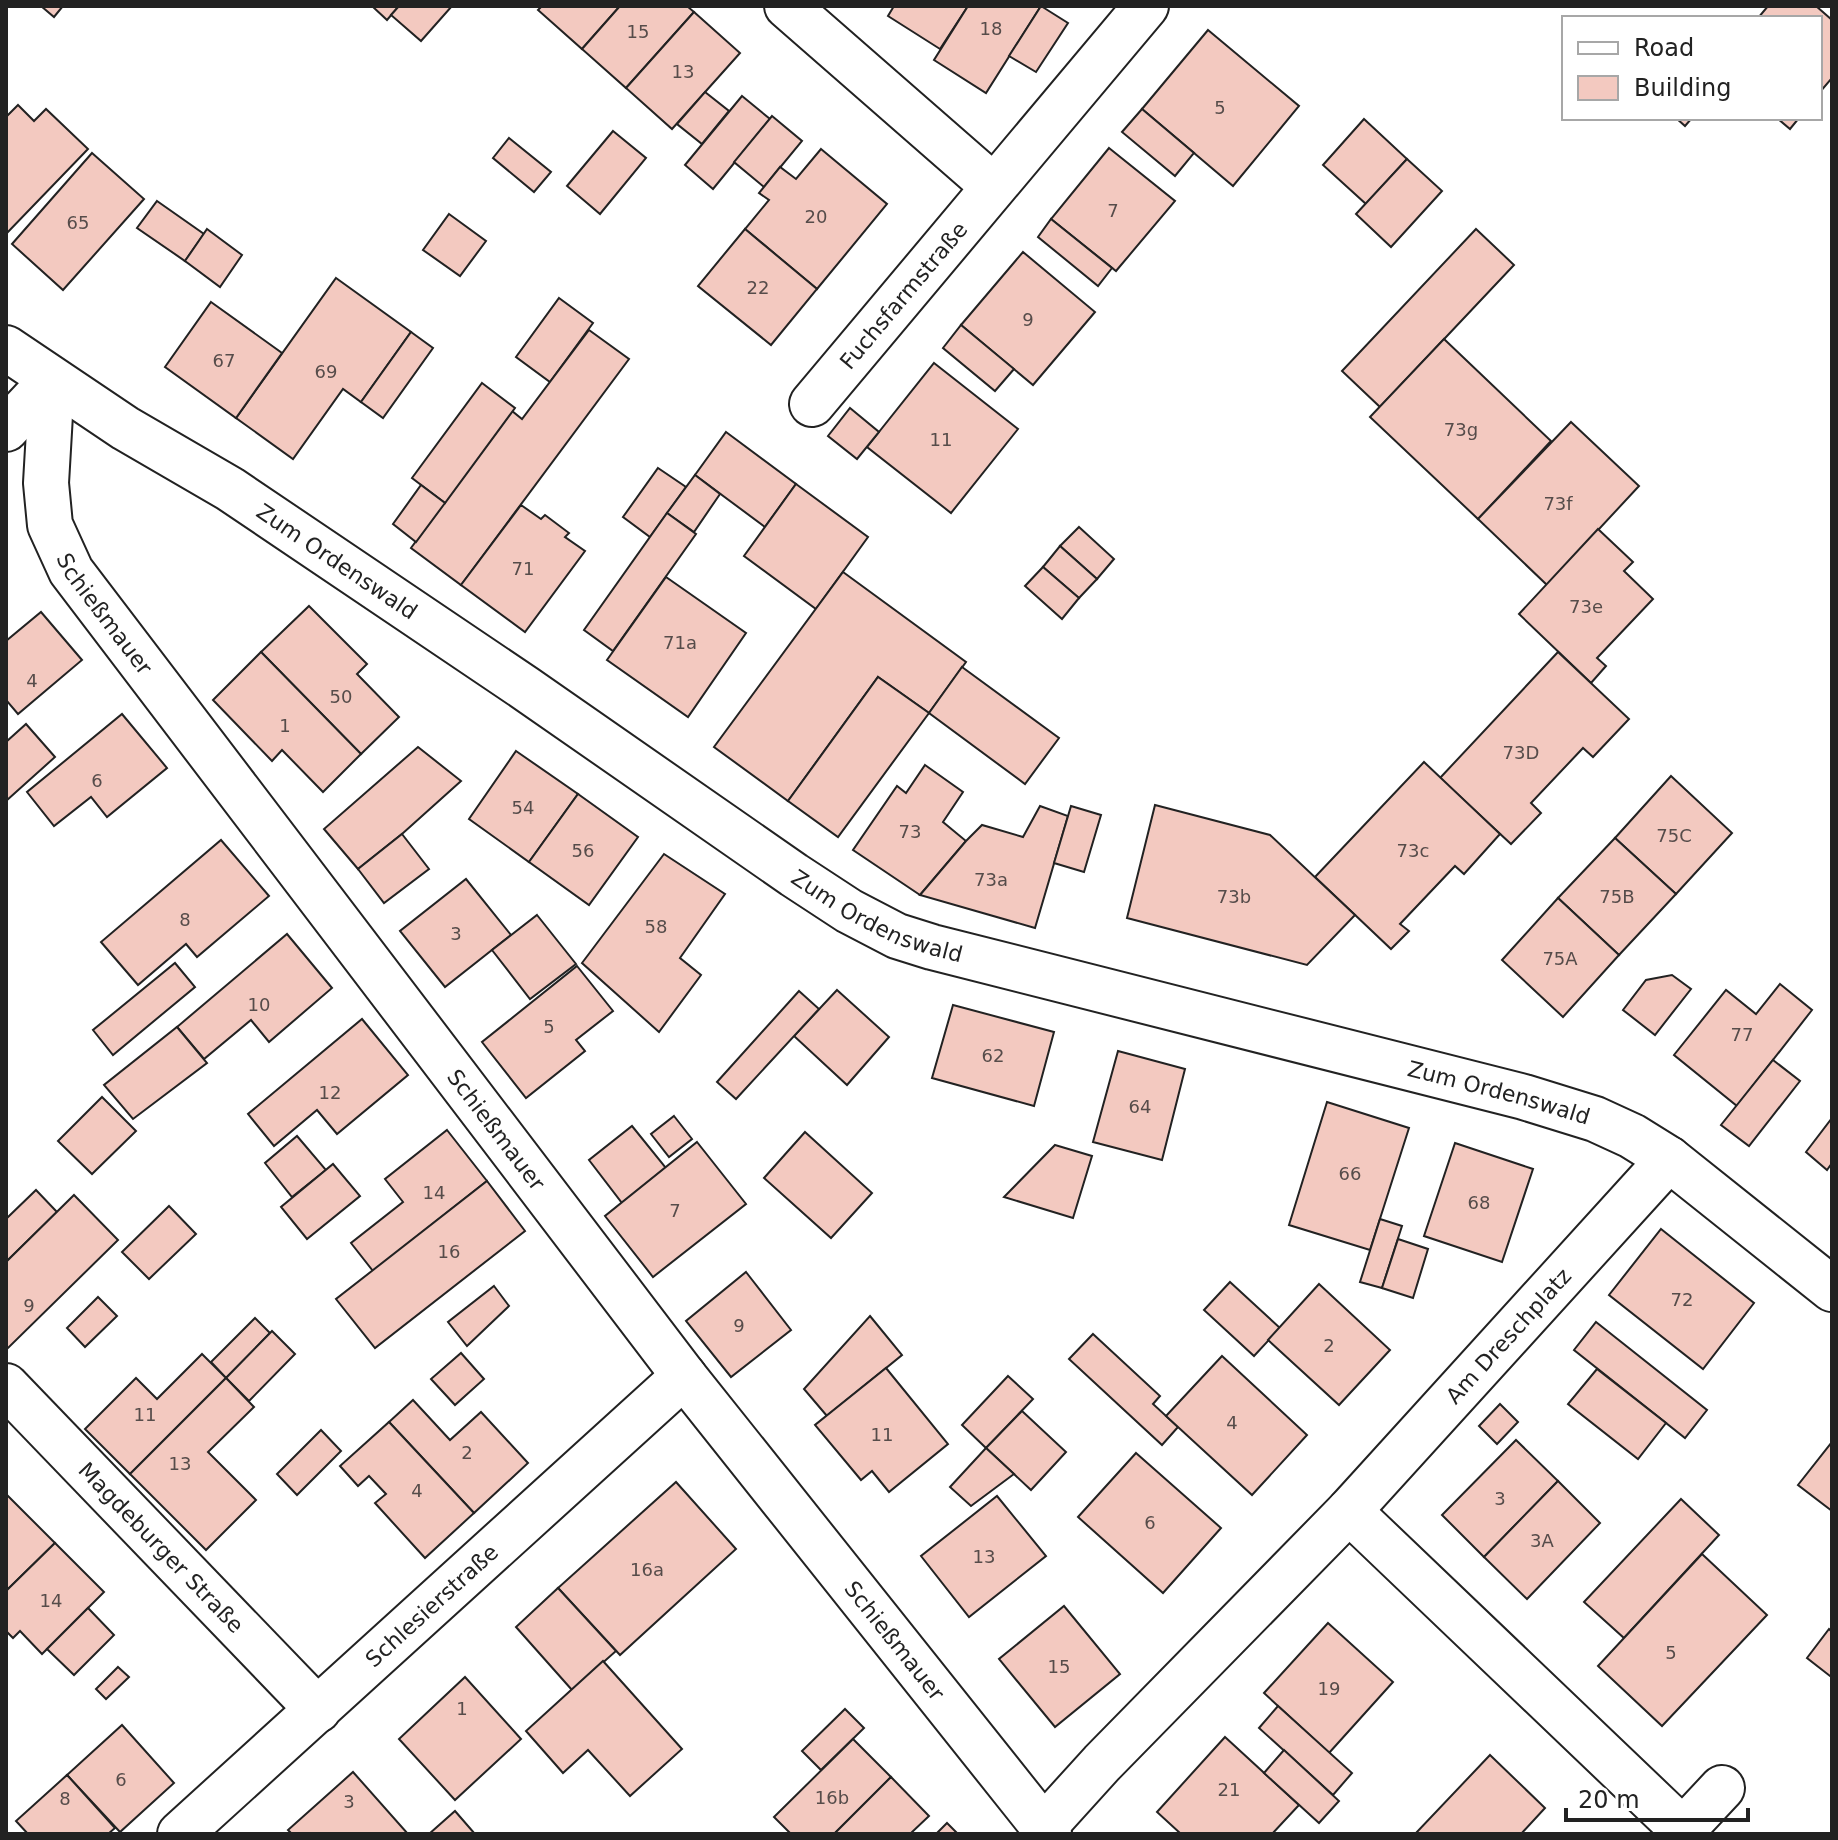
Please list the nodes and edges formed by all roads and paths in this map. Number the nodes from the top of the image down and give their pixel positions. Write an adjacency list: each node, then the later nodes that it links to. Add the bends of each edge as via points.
1 (787, 6): 3 (street)
2 (1146, 6): 3 (street, Fuchsfarmstraße)
3 (993, 186): 6 (street, Fuchsfarmstraße)
4 (6, 348): 5 (street, Zum Ordenswald)
5 (52, 380): 7 (street); 8 (street, Zum Ordenswald, via 230,489 794,875 897,936 1524,1097 1595,1119); 10 (street, Schießmauer, via 46,483 50,525 71,571)
6 (812, 404)
7 (6, 429)
8 (1669, 1159): 9 (street, Zum Ordenswald); 12 (street, Am Dreschplatz)
9 (1832, 1289)
10 (684, 1376): 13 (street, Schlesierstraße); 15 (street, Schießmauer)
11 (6, 1386): 13 (street, Magdeburger Straße)
12 (1349, 1511): 15 (street, Am Dreschplatz, via 1113,1752); 16 (street)
13 (318, 1710): 17 (street, Schlesierstraße)
14 (1722, 1788): 16 (street)
15 (1047, 1831)
16 (1681, 1832)
17 (180, 1834)

